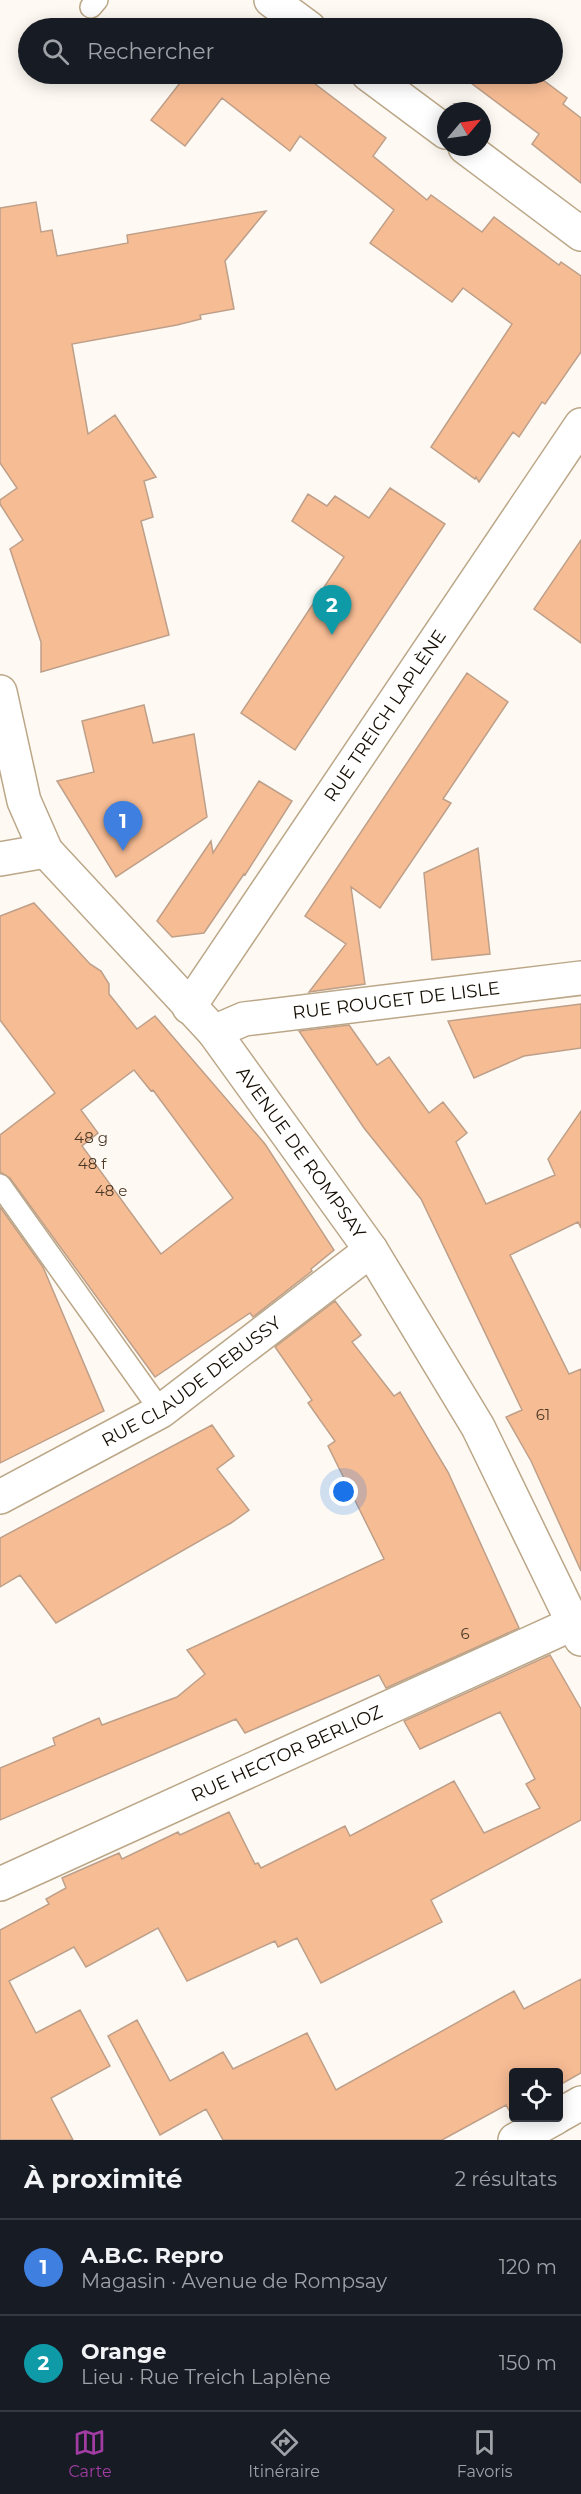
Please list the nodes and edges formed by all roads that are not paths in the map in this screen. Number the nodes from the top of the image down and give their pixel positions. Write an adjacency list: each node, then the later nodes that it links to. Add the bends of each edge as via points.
1 (271, 0): 2 (street)
2 (295, 18)
3 (381, 84): 4 (street)
4 (437, 125)
5 (477, 156): 6 (street)
6 (581, 234)
7 (581, 425): 12 (street, RUE TREICH LAPLÈNE)
8 (0, 692): 9 (street, AVENUE DE ROMPSAY, via 24,801)
9 (46, 851): 10 (street); 12 (street, AVENUE DE ROMPSAY)
10 (0, 859)
11 (581, 978): 13 (street, RUE ROUGET DE LISLE, via 244,1019)
12 (189, 1006): 13 (street, AVENUE DE ROMPSAY)
13 (213, 1032): 15 (street, AVENUE DE ROMPSAY)
14 (0, 1185): 16 (lane)
15 (371, 1250): 16 (street, RUE CLAUDE DEBUSSY); 18 (street, AVENUE DE ROMPSAY, via 478,1427)
16 (161, 1411): 17 (street, RUE CLAUDE DEBUSSY)
17 (0, 1497)
18 (578, 1628): 19 (street, RUE HECTOR BERLIOZ)
19 (0, 1884)
20 (581, 2103): 21 (street)
21 (563, 2114)
22 (548, 2122): 23 (street)
23 (515, 2140)

